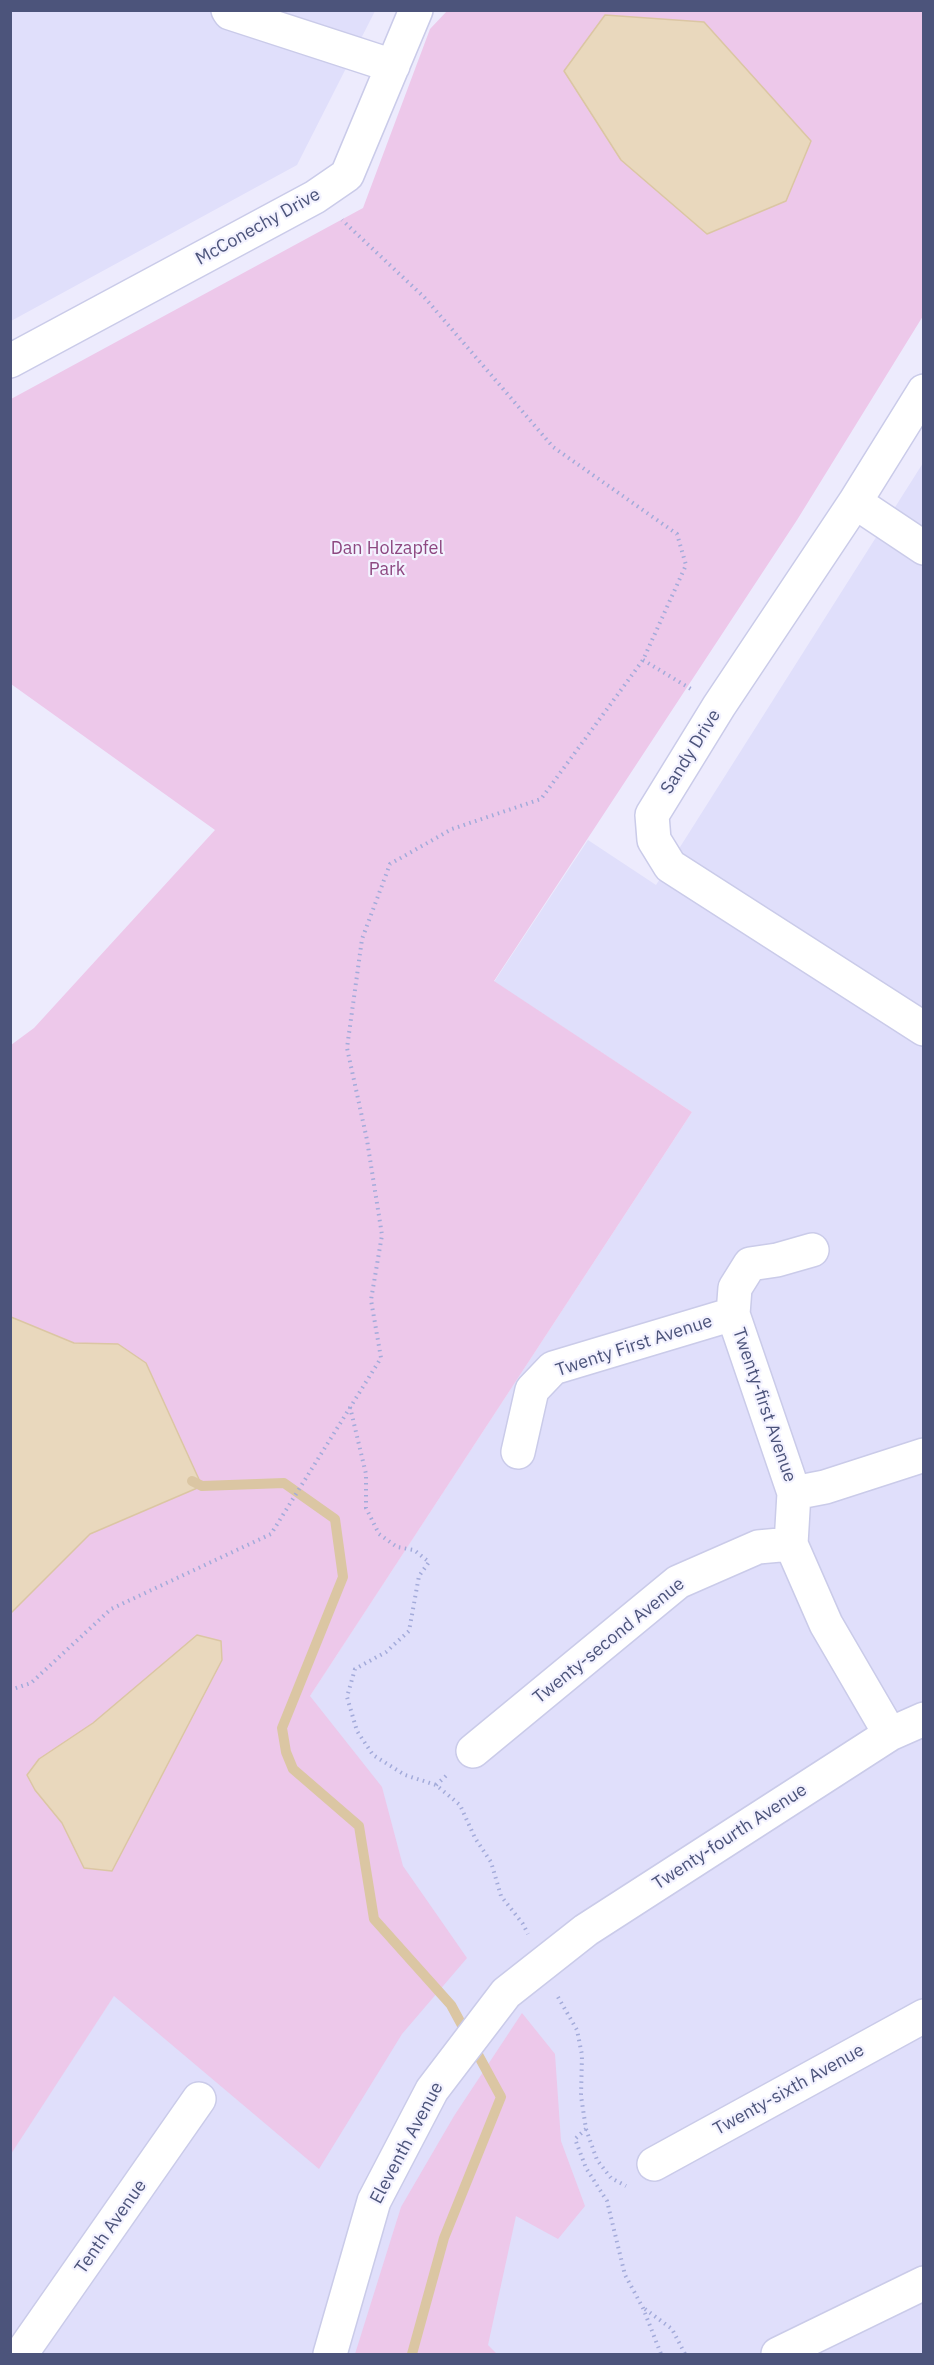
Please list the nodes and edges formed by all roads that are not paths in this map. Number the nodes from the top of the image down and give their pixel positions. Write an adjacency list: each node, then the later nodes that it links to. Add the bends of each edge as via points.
1 (228, 10): 3 (street)
2 (416, 10): 3 (street, McConechy Drive)
3 (393, 66): 4 (street, McConechy Drive, via 347,175 315,197)
4 (10, 361)
5 (924, 391): 6 (street, Sandy Drive)
6 (855, 502): 7 (street); 8 (street, Sandy Drive, via 719,706 652,815 654,840 670,866)
7 (924, 548)
8 (924, 1029)
9 (812, 1250): 10 (street, Twenty-first Avenue, via 750,1264 735,1288)
10 (733, 1314): 11 (street, Twenty First Avenue, via 553,1368 532,1390); 13 (street, Twenty-first Avenue)
11 (518, 1452)
12 (924, 1455): 13 (street)
13 (794, 1493): 14 (street, Twenty-first Avenue)
14 (791, 1544): 16 (street, Twenty-first Avenue, via 826,1624); 17 (street, Twenty-second Avenue, via 758,1547 678,1582)
15 (924, 1719): 16 (street, Twenty-fourth Avenue)
16 (890, 1734): 18 (street, Twenty-fourth Avenue, via 586,1930)
17 (473, 1751)
18 (543, 1964): 24 (street, Eleventh Avenue, via 506,1993 432,2090 374,2201)
19 (924, 2016): 21 (street, Twenty-sixth Avenue)
20 (199, 2099): 23 (street, Tenth Avenue)
21 (654, 2164)
22 (924, 2283): 25 (street)
23 (21, 2355)
24 (330, 2355)
25 (778, 2355)

